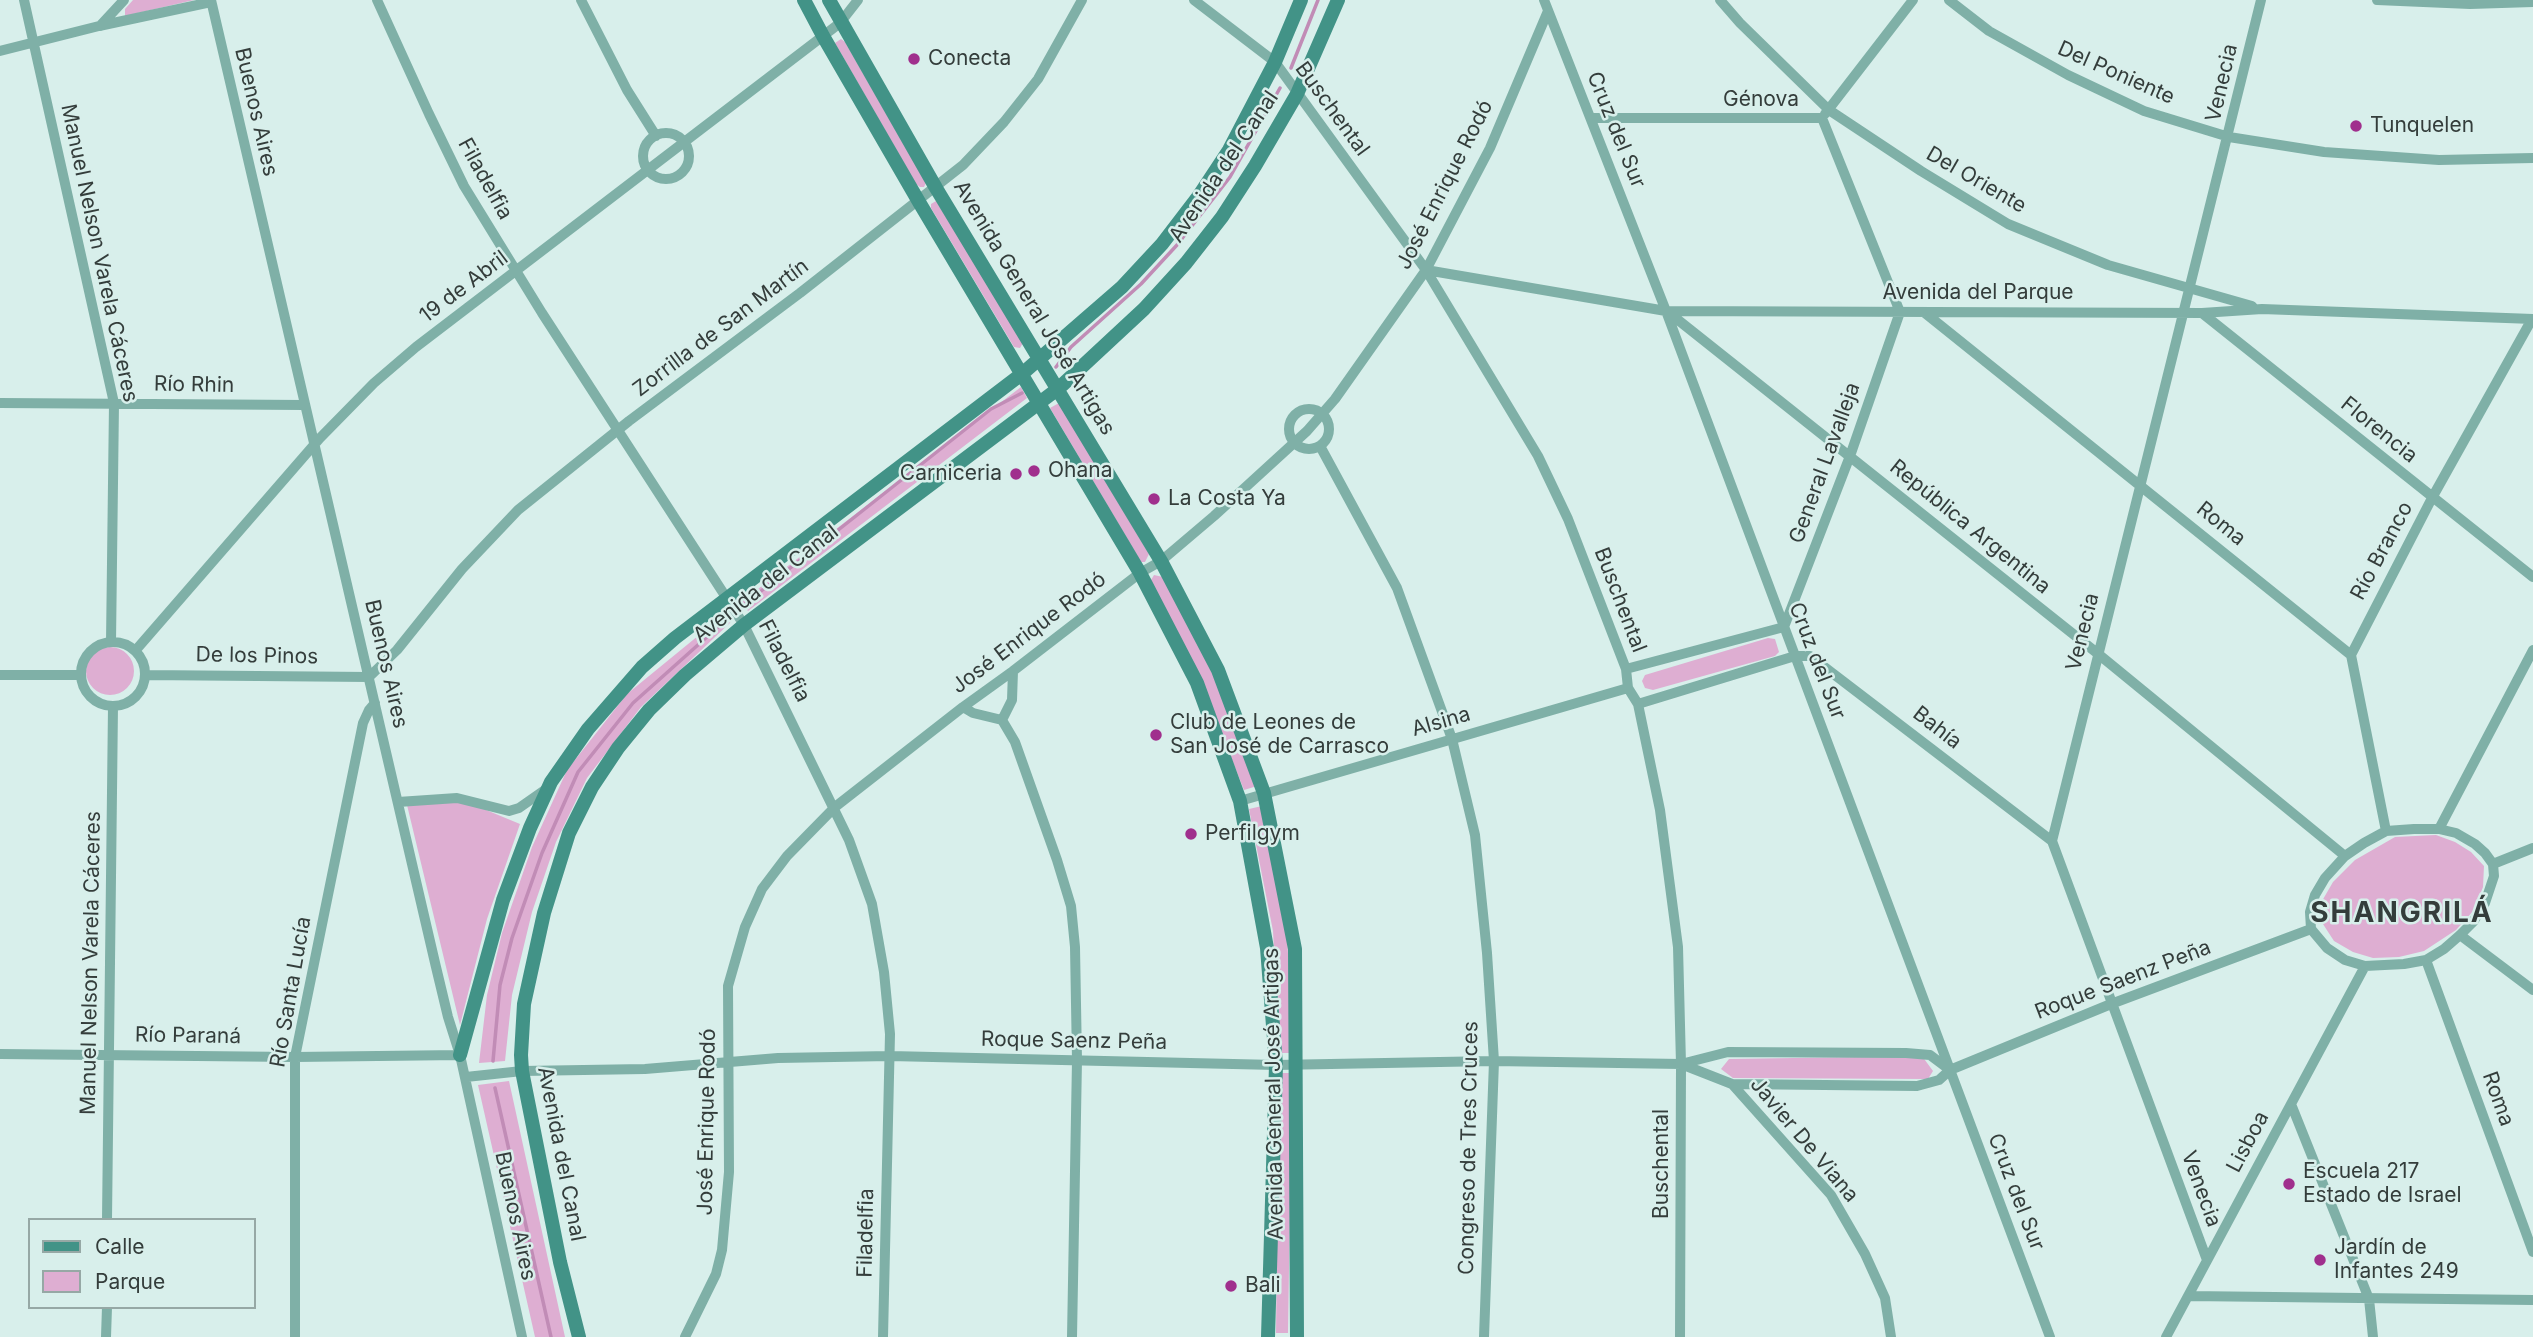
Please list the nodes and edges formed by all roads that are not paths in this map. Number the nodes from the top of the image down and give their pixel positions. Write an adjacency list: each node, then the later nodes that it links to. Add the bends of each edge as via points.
1 (24, 0): 23 (street, Manuel Nelson Varela Cáceres)
2 (124, 0): 21 (street)
3 (377, 0): 37 (street, Filadelfia, via 464,186)
4 (581, 0): 29 (street)
5 (804, 0): 22 (street, Avenida General José Artigas)
6 (828, 0): 20 (street, Avenida General José Artigas)
7 (858, 0): 20 (street, 19 de Abril)
8 (1082, 0): 34 (street, Zorrilla de San Martín, via 1038,79)
9 (1194, 0): 25 (street, Buschental)
10 (1301, 0): 25 (street, Avenida del Canal)
11 (1338, 0): 26 (street, Avenida del Canal)
12 (1720, 0): 27 (street, Del Oriente)
13 (1913, 0): 27 (street, Génova)
14 (1950, 0): 30 (street, Del Poniente, via 1990,31 2081,81 2144,111)
15 (2261, 0): 30 (street, Venecia)
16 (2376, 0): 18 (street)
17 (211, 1): 21 (street); 52 (street, Buenos Aires)
18 (2533, 2)
19 (1546, 6): 28 (street, Cruz del Sur); 36 (street, José Enrique Rodó, via 1490,148)
20 (840, 23): 22 (street, 19 de Abril); 34 (street, Avenida General José Artigas)
21 (99, 26): 23 (street)
22 (822, 36): 31 (street, 19 de Abril); 35 (street, Avenida General José Artigas)
23 (34, 43): 24 (street); 51 (street, Manuel Nelson Varela Cáceres)
24 (0, 51)
25 (1275, 62): 26 (street, Buschental); 46 (street, Avenida del Canal, via 1229,150 1169,234 1122,287)
26 (1297, 94): 36 (street, Buschental); 48 (street, Avenida del Canal, via 1222,217 1186,263)
27 (1825, 114): 28 (street, Génova); 38 (street, Del Oriente, via 2008,224 2108,265); 41 (street)
28 (1592, 118): 40 (street, Cruz del Sur)
29 (656, 135): 31 (street, via 671,133); 33 (street, via 644,151)
30 (2229, 137): 32 (street, Del Poniente, via 2324,152 2439,160); 38 (street, Venecia)
31 (684, 141): 33 (street, 19 de Abril); 33 (street, via 690,155 681,174 667,179)
32 (2533, 158)
33 (648, 170): 37 (street, 19 de Abril)
34 (936, 188): 35 (street, Zorrilla de San Martín); 46 (street, Avenida General José Artigas)
35 (919, 202): 47 (street, Avenida General José Artigas); 54 (street, Zorrilla de San Martín)
36 (1426, 270): 40 (street, Avenida del Parque); 53 (street, José Enrique Rodó); 73 (street, Buschental, via 1538,456 1568,519)
37 (517, 272): 54 (street, Filadelfia); 57 (street, 19 de Abril, via 374,383)
38 (2189, 289): 39 (street, Del Oriente); 42 (street, Venecia)
39 (2262, 309): 44 (street, Avenida del Parque); 45 (street, Avenida del Parque)
40 (1666, 311): 41 (street, Avenida del Parque); 58 (street, República Argentina); 66 (street, Cruz del Sur)
41 (1900, 312): 43 (street, Avenida del Parque); 58 (street, General Lavalleja)
42 (2184, 312): 43 (street, Avenida del Parque); 44 (street, Avenida del Parque); 59 (street, Venecia)
43 (1925, 313): 59 (street, Roma)
44 (2202, 313): 60 (street, Florencia)
45 (2533, 319): 60 (street, Río Branco)
46 (1041, 359): 47 (street, Avenida del Canal); 48 (street, Avenida General José Artigas)
47 (1023, 373): 49 (street, Avenida General José Artigas); 64 (street, Avenida del Canal)
48 (1059, 388): 49 (street, Avenida del Canal); 61 (street, Avenida General José Artigas)
49 (1040, 402): 62 (street, Avenida General José Artigas); 65 (street, Avenida del Canal)
50 (0, 403): 51 (street, Río Rhin)
51 (114, 403): 52 (street, Río Rhin); 67 (street, Manuel Nelson Varela Cáceres)
52 (304, 405): 57 (street, Buenos Aires)
53 (1322, 414): 55 (street, José Enrique Rodó); 55 (street, via 1308,409 1294,415 1289,429); 56 (street, via 1329,434)
54 (618, 429): 64 (street, Filadelfia); 78 (street, Zorrilla de San Martín, via 518,510)
55 (1294, 442): 56 (street, via 1306,449); 61 (street, José Enrique Rodó)
56 (1320, 446): 85 (street, Congreso de Tres Cruces, via 1397,587)
57 (314, 447): 69 (street, 19 de Abril); 78 (street, Buenos Aires)
58 (1850, 456): 66 (street, General Lavalleja); 70 (street, República Argentina)
59 (2140, 484): 70 (street, Venecia); 71 (street, Roma)
60 (2432, 498): 63 (street, Florencia); 71 (street, Río Branco)
61 (1161, 561): 62 (street, José Enrique Rodó); 87 (street, Avenida General José Artigas, via 1218,670)
62 (1140, 573): 74 (street, José Enrique Rodó); 88 (street, Avenida General José Artigas, via 1197,684)
63 (2533, 578)
64 (727, 598): 65 (street, Filadelfia); 86 (street, Avenida del Canal, via 642,667 588,729)
65 (744, 625): 90 (street, Filadelfia); 115 (street, Avenida del Canal, via 649,710 618,748 569,833 544,913 524,1004)
66 (1784, 627): 72 (street, Cruz del Sur); 73 (street)
67 (111, 642): 69 (street); 77 (street, via 93,649)
68 (2533, 650): 91 (street)
69 (135, 651): 75 (street)
70 (2097, 653): 93 (street, Venecia); 95 (street, República Argentina)
71 (2351, 655): 92 (street)
72 (1795, 656): 81 (street); 93 (street, Bahía, via 1810,656 1820,662); 114 (street, Cruz del Sur)
73 (1626, 669): 79 (street, Buschental)
74 (1013, 671): 83 (street, José Enrique Rodó); 84 (street, via 1012,700)
75 (145, 674): 78 (street, De los Pinos); 82 (street, via 132,700)
76 (0, 675): 77 (street)
77 (81, 675): 82 (street, via 88,693)
78 (369, 677): 80 (street, Buenos Aires)
79 (1628, 688): 81 (street, Buschental); 85 (street, Alsina)
80 (375, 703): 89 (street, Buenos Aires); 107 (street, Río Santa Lucía, via 363,723)
81 (1637, 704): 112 (street, Buschental, via 1660,810 1678,947)
82 (113, 706): 104 (street, Manuel Nelson Varela Cáceres)
83 (963, 707): 84 (street); 90 (street, José Enrique Rodó)
84 (1002, 720): 108 (street, via 1016,742 1035,793 1071,906)
85 (1452, 739): 87 (street, Alsina); 109 (street, Congreso de Tres Cruces, via 1475,835)
86 (549, 787): 89 (street, via 509,811 457,798); 105 (street, Avenida del Canal, via 503,900)
87 (1264, 793): 88 (street, Alsina); 111 (street, Avenida General José Artigas, via 1295,949)
88 (1240, 801): 113 (street, Avenida General José Artigas, via 1267,948)
89 (398, 802): 105 (street, Buenos Aires)
90 (835, 807): 106 (street, Filadelfia, via 872,904 884,972); 110 (street, José Enrique Rodó, via 762,889 745,927 728,986)
91 (2439, 829): 92 (street); 96 (street, via 2476,844)
92 (2386, 831): 95 (street)
93 (2052, 841): 102 (street, Venecia)
94 (2533, 848): 96 (street)
95 (2345, 856): 97 (street, via 2315,895)
96 (2493, 864): 98 (street, via 2485,903)
97 (2311, 929): 100 (street, via 2327,948); 102 (street, Roque Saenz Peña)
98 (2460, 935): 99 (street); 101 (street)
99 (2426, 960): 100 (street); 120 (street, Roma)
100 (2365, 966): 118 (street, Lisboa)
101 (2533, 990)
102 (2111, 1004): 114 (street, Roque Saenz Peña); 121 (street, Venecia)
103 (0, 1054): 104 (street, Río Paraná)
104 (109, 1054): 107 (street, Río Paraná); 119 (street, Manuel Nelson Varela Cáceres)
105 (460, 1055): 107 (street, Río Paraná); 116 (street, Buenos Aires)
106 (890, 1056): 108 (street, Roque Saenz Peña); 110 (street, Roque Saenz Peña); 131 (street, Filadelfia)
107 (295, 1057): 127 (street, Río Santa Lucía)
108 (1077, 1060): 113 (street, Roque Saenz Peña); 132 (street)
109 (1494, 1061): 111 (street, Roque Saenz Peña); 112 (street, Roque Saenz Peña); 135 (street, Congreso de Tres Cruces)
110 (727, 1063): 115 (street, Roque Saenz Peña); 130 (street, José Enrique Rodó, via 729,1172 723,1250)
111 (1296, 1064): 113 (street, Roque Saenz Peña); 134 (street, Avenida General José Artigas)
112 (1681, 1064): 114 (street, Roque Saenz Peña, via 1728,1052 1906,1053 1930,1055); 117 (street, Roque Saenz Peña); 136 (street, Buschental)
113 (1276, 1065): 133 (street, Avenida General José Artigas)
114 (1950, 1070): 117 (street, Roque Saenz Peña, via 1939,1080 1917,1086); 138 (street, Cruz del Sur)
115 (522, 1071): 116 (street, Roque Saenz Peña); 129 (street, Avenida del Canal)
116 (466, 1077): 128 (street, Buenos Aires)
117 (1732, 1084): 137 (street, Javier De Viana, via 1831,1195 1885,1298)
118 (2291, 1104): 121 (street, Lisboa); 123 (street)
119 (107, 1218)
120 (2533, 1252)
121 (2207, 1261): 122 (street, Lisboa)
122 (2188, 1296): 123 (street); 139 (street, Lisboa)
123 (2369, 1299): 124 (street); 140 (street)
124 (2533, 1300)
125 (107, 1309): 126 (street)
126 (106, 1337)
127 (295, 1337)
128 (522, 1337)
129 (579, 1337)
130 (685, 1337)
131 (883, 1337)
132 (1072, 1337)
133 (1268, 1337)
134 (1297, 1337)
135 (1484, 1337)
136 (1680, 1337)
137 (1891, 1337)
138 (2050, 1337)
139 (2166, 1337)
140 (2373, 1337)

